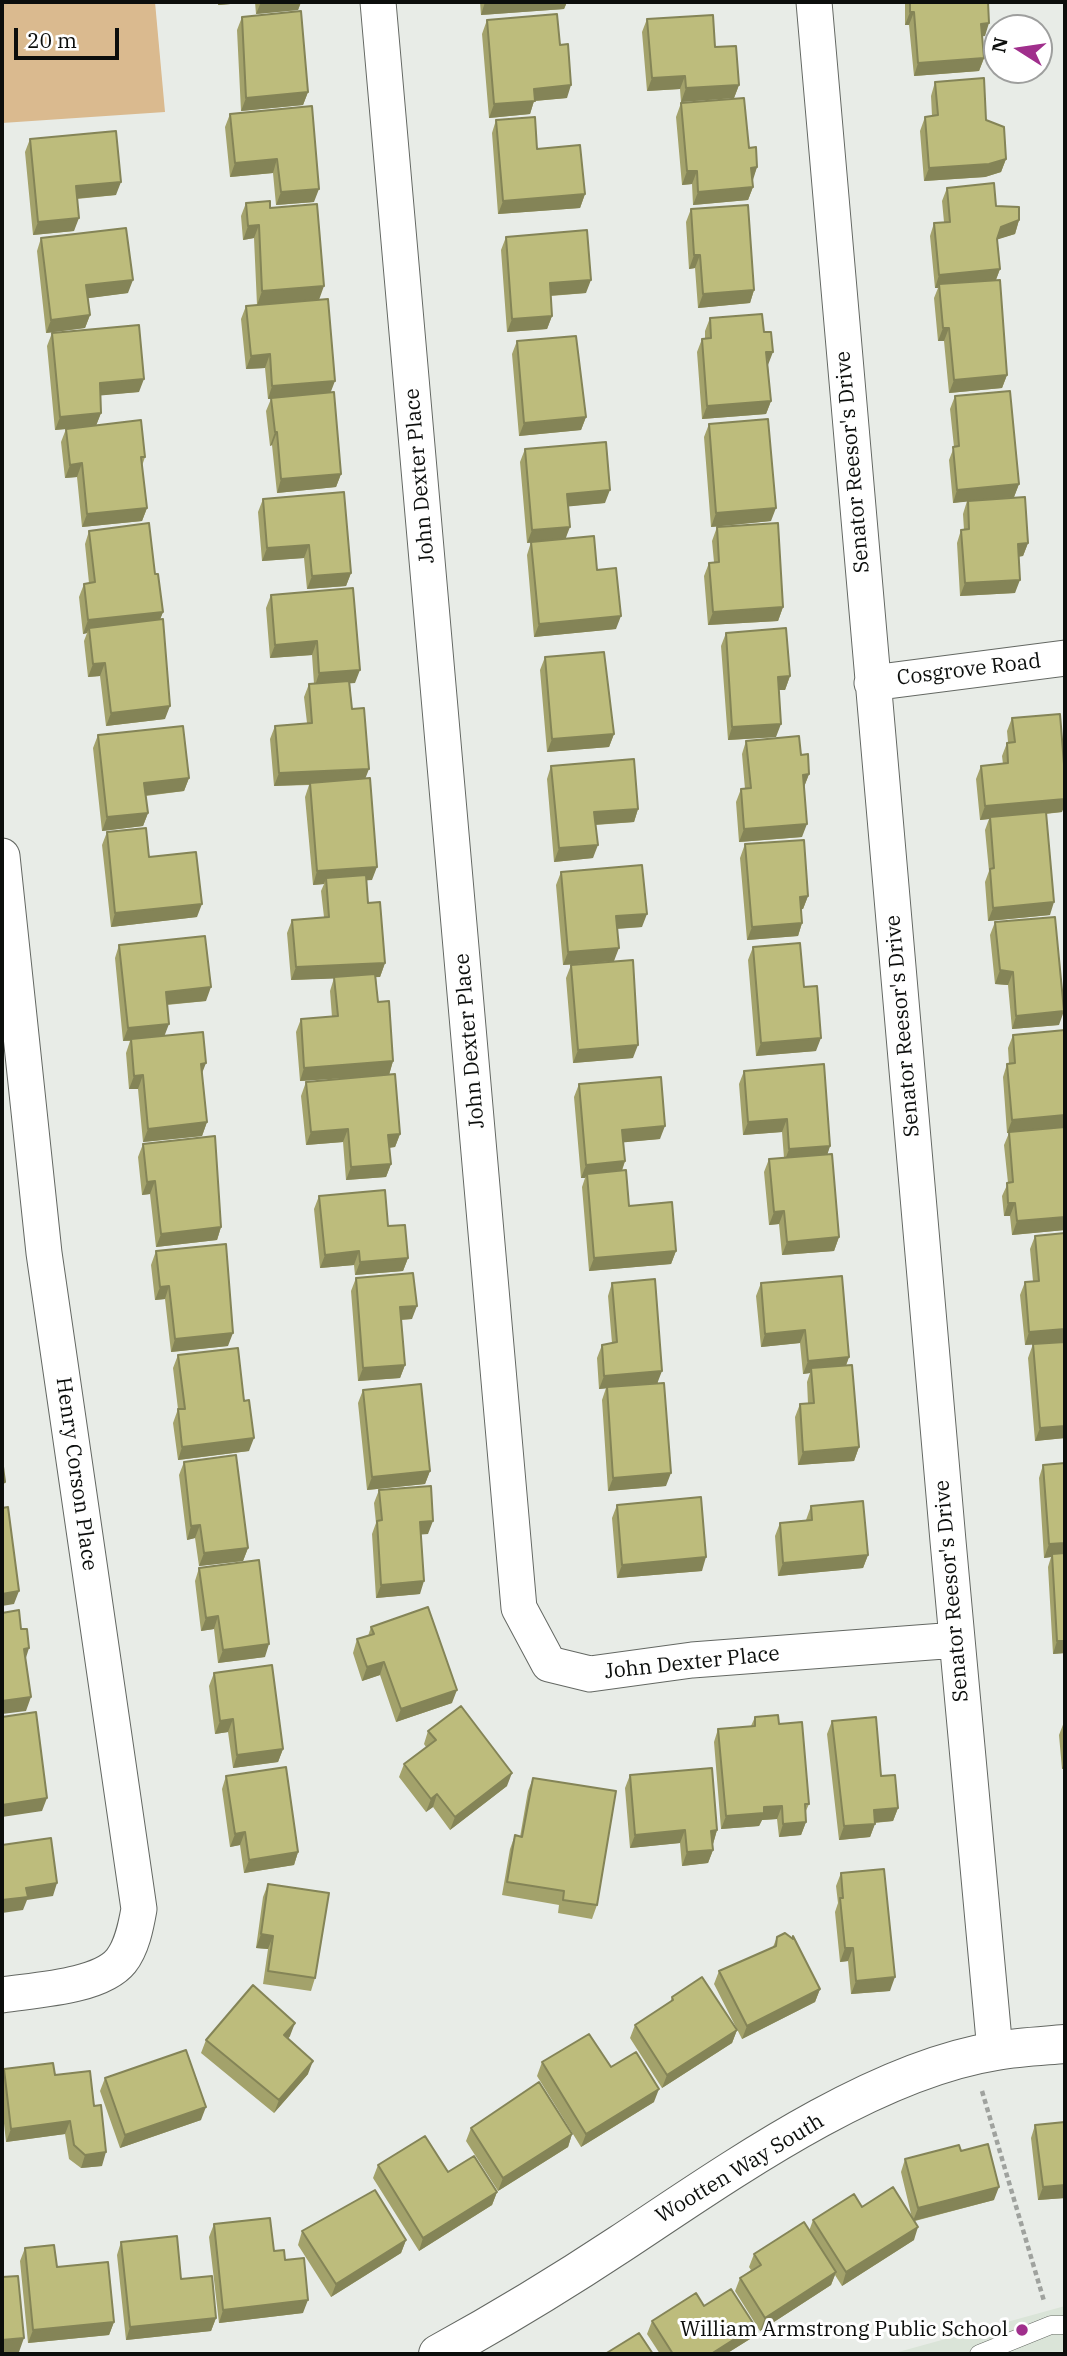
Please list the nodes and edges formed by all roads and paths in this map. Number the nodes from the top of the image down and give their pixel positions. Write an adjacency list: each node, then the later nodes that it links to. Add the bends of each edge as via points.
1 (378, 2): 6 (street, John Dexter Place, via 519,1608 549,1664 590,1674 692,1660)
2 (814, 2): 4 (street, Senator Reesor's Drive)
3 (1065, 658): 4 (street, Cosgrove Road)
4 (872, 683): 6 (street, Senator Reesor's Drive)
5 (2, 856): 7 (street, Henry Corson Place, via 44,1253 139,1909 122,1960 108,1973)
6 (957, 1640): 9 (street, Senator Reesor's Drive)
7 (2, 1995)
8 (1065, 2044): 9 (street, Wootten Way South)
9 (984, 2054): 10 (path); 11 (street, Wootten Way South, via 932,2068 804,2129)
10 (1058, 2325): 12 (lane)
11 (438, 2354)
12 (979, 2354)

